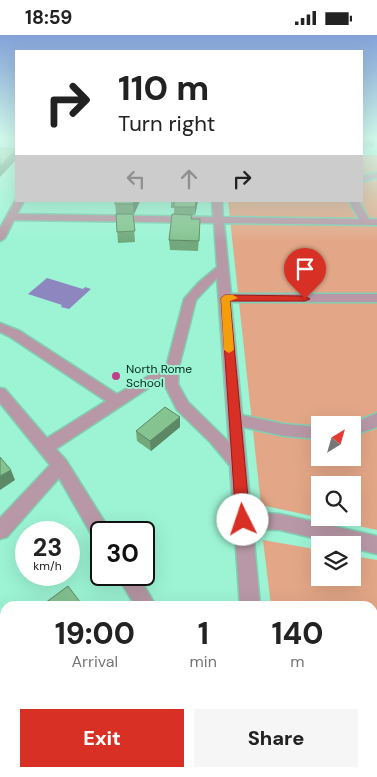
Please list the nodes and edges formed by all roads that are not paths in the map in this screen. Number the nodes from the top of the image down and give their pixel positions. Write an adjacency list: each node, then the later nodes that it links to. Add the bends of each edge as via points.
1 (377, 175): 2 (street)
2 (363, 178)
3 (18, 202): 6 (street)
4 (217, 202): 7 (street)
5 (355, 202): 8 (street)
6 (11, 217): 7 (street); 10 (street)
7 (219, 220): 8 (street); 11 (street)
8 (366, 222): 9 (street)
9 (377, 222)
10 (0, 239)
11 (223, 267): 12 (street); 15 (street, via 190,299)
12 (225, 298): 13 (street); 18 (street)
13 (377, 298)
14 (0, 327): 17 (street)
15 (172, 374): 17 (street, via 155,378); 24 (street, via 171,384 182,406)
16 (0, 393): 22 (street)
17 (116, 401): 22 (street)
18 (235, 419): 21 (street); 24 (street)
19 (377, 419): 20 (street)
20 (361, 427)
21 (311, 432)
22 (46, 447): 23 (street)
23 (60, 465): 26 (street); 27 (street)
24 (239, 465): 25 (street)
25 (243, 520): 28 (street, via 280,522); 31 (street)
26 (95, 521)
27 (0, 531)
28 (377, 545)
29 (134, 586): 30 (street)
30 (143, 601)
31 (250, 601)

